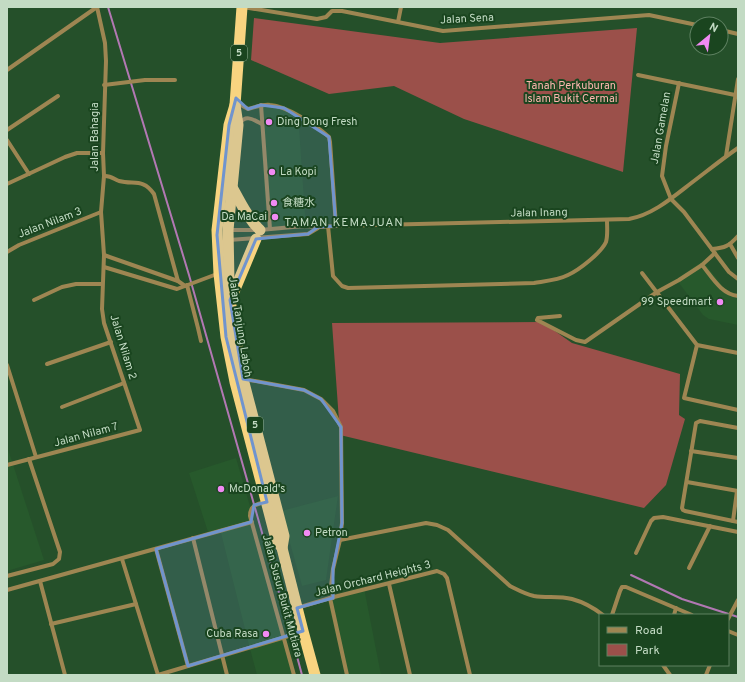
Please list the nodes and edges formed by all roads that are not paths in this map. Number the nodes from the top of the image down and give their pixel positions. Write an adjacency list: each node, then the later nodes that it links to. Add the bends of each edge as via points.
1 (97, 7): 7 (street); 12 (street, Jalan Bahagia, via 105,43)
2 (242, 7): 4 (street, Jalan Sena, via 317,19 326,17); 15 (highway, Jalan Tanjung Laboh / 5)
3 (401, 7): 5 (street)
4 (332, 9): 5 (street, Jalan Sena)
5 (398, 22): 6 (street, Jalan Sena, via 443,31 649,15)
6 (689, 23)
7 (7, 70)
8 (638, 75): 11 (street)
9 (738, 79): 13 (street)
10 (175, 80): 12 (street)
11 (679, 83): 13 (street); 28 (street, Jalan Gamelan, via 662,176)
12 (104, 85): 22 (street, Jalan Bahagia)
13 (735, 95): 23 (street)
14 (58, 96): 19 (street)
15 (236, 102): 16 (street, via 248,109); 18 (highway, Jalan Tanjung Laboh / 5); 35 (highway, Jalan Tanjung Laboh / 5, via 229,125)
16 (261, 105): 17 (street); 32 (street, via 284,108 329,137)
17 (262, 124): 18 (street, via 247,118); 34 (street)
18 (238, 125): 27 (highway, Jalan Tanjung Laboh / 5)
19 (7, 130)
20 (7, 140): 24 (street)
21 (738, 148): 23 (street, Jalan Inang)
22 (103, 153): 24 (street, via 77,153); 25 (street, Jalan Bahagia)
23 (726, 156): 28 (street, Jalan Inang)
24 (29, 174): 26 (street)
25 (104, 176): 29 (street, Jalan Bahagia); 47 (street, via 120,181 140,182 150,188 154,194)
26 (7, 184)
27 (233, 189): 34 (highway, via 254,224); 35 (highway, Jalan Tanjung Laboh / 5)
28 (670, 199): 30 (street, Jalan Inang, via 636,218); 38 (street, via 684,212)
29 (101, 212): 39 (street, Jalan Nilam 3, via 19,244); 40 (street, Jalan Bahagia)
30 (607, 220): 31 (street, via 606,242 602,249 569,275 554,280 534,283 348,288 342,286 333,276); 32 (street, Jalan Inang)
31 (328, 226): 32 (street, Jalan Inang); 33 (street, Jalan Inang)
32 (336, 226)
33 (318, 228): 34 (street, Jalan Inang, via 304,226); 34 (street, Jalan Inang, via 308,234)
34 (262, 232): 35 (street, Jalan Inang); 35 (street, Jalan Inang); 53 (highway)
35 (222, 235): 44 (highway, Jalan Tanjung Laboh / 5)
36 (738, 236): 37 (street)
37 (730, 244): 38 (street); 41 (street)
38 (714, 251): 42 (street); 46 (street, via 729,272)
39 (7, 252)
40 (104, 255): 43 (street, Jalan Bahagia); 47 (street)
41 (738, 258)
42 (702, 264): 50 (street); 51 (street, via 722,290)
43 (104, 267): 48 (street, Jalan Nilam 2); 49 (street, via 177,289)
44 (223, 272): 49 (street); 53 (highway, Jalan Tanjung Laboh / 5); 74 (highway, Jalan Tanjung Laboh / 5, via 226,337)
45 (642, 273): 50 (street)
46 (738, 279)
47 (178, 281): 49 (street)
48 (102, 284): 52 (street, via 62,287); 56 (street, Jalan Nilam 2, via 102,309)
49 (187, 285): 55 (street)
50 (657, 292): 54 (street, via 584,342 537,320); 57 (street)
51 (738, 296)
52 (34, 300)
53 (230, 300): 61 (highway, Jalan Tanjung Laboh / 5)
54 (560, 316)
55 (201, 341)
56 (111, 342): 59 (street); 62 (street, Jalan Nilam 2)
57 (697, 345): 58 (street); 64 (street, via 684,398)
58 (738, 353)
59 (47, 364)
60 (7, 365): 68 (street)
61 (243, 379): 80 (street, via 304,390 321,399 332,411 341,427); 81 (highway, Jalan Tanjung Laboh / 5, via 284,536)
62 (124, 383): 63 (street); 66 (street, Jalan Nilam 2)
63 (62, 407)
64 (738, 410)
65 (738, 428): 67 (street, via 697,422)
66 (140, 430): 68 (street, Jalan Nilam 7)
67 (691, 450): 69 (street); 72 (street)
68 (36, 457): 70 (street, Jalan Nilam 7)
69 (738, 458)
70 (29, 459): 71 (street, Jalan Nilam 7); 86 (street, via 60,552 59,559 53,564)
71 (7, 465)
72 (687, 482): 73 (street); 76 (street, via 683,510)
73 (737, 491): 76 (street)
74 (263, 503): 75 (street, via 254,505 251,509); 81 (highway, Jalan Tanjung Laboh / 5, via 276,540)
75 (252, 522): 79 (street); 102 (street, Jalan Susur Bukit Mutiara)
76 (736, 522)
77 (710, 526): 78 (street); 83 (street, via 663,517 654,518); 85 (street)
78 (738, 532)
79 (193, 538): 82 (street); 103 (street)
80 (340, 540): 90 (street, via 333,569); 95 (street, via 426,523 437,524 456,536 510,586 534,596 572,599)
81 (282, 548): 93 (highway, Jalan Tanjung Laboh / 5)
82 (156, 549): 84 (street); 104 (street)
83 (636, 553)
84 (122, 559): 87 (street); 92 (street)
85 (689, 568)
86 (7, 576)
87 (40, 581): 89 (street); 100 (street)
88 (389, 584): 90 (street, Jalan Orchard Heights 3); 112 (street); 113 (street, Jalan Orchard Heights 3, via 437,572 444,574)
89 (7, 590)
90 (331, 598): 93 (street, Jalan Orchard Heights 3); 111 (street)
91 (738, 600): 99 (street)
92 (136, 604): 100 (street); 107 (street)
93 (302, 607): 101 (highway, Jalan Tanjung Laboh / 5)
94 (676, 608): 96 (street, via 622,587); 97 (street); 98 (street)
95 (601, 614)
96 (612, 614)
97 (674, 614)
98 (690, 614)
99 (729, 616)
100 (51, 624): 106 (street)
101 (299, 633): 102 (street); 110 (highway, Jalan Tanjung Laboh / 5)
102 (284, 638): 103 (street); 109 (street, Jalan Susur Bukit Mutiara)
103 (222, 656): 104 (street); 108 (street)
104 (188, 666): 107 (street)
105 (664, 666): 114 (street)
106 (65, 675)
107 (158, 675)
108 (227, 675)
109 (294, 675)
110 (315, 675)
111 (347, 675)
112 (410, 675)
113 (470, 675)
114 (670, 675)

